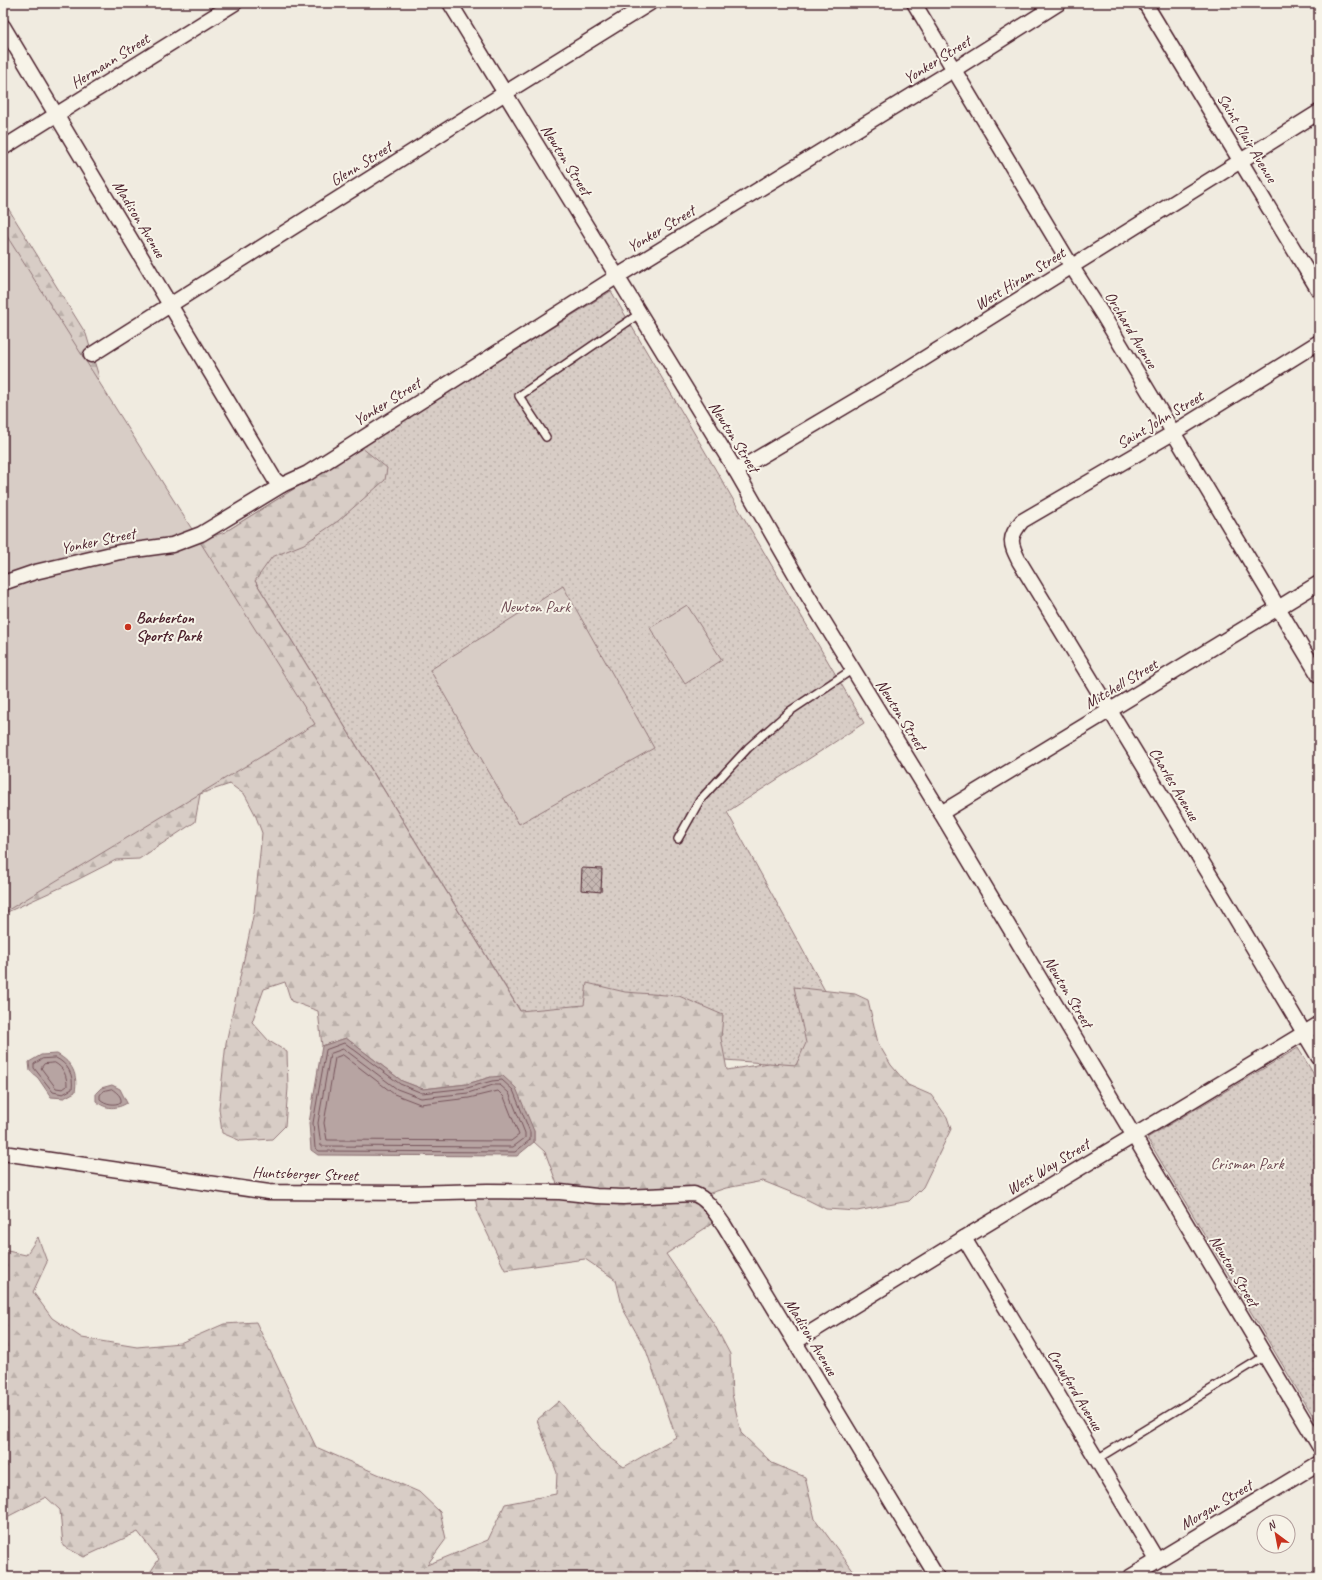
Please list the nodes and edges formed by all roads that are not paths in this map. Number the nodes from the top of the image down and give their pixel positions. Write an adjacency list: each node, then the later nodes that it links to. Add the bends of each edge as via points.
1 (235, 3): 11 (street, Hermann Street)
2 (450, 3): 9 (street, Newton Street)
3 (650, 3): 9 (street, Glenn Street)
4 (914, 3): 8 (street, Orchard Avenue)
5 (1059, 3): 8 (street, Yonker Street)
6 (1145, 3): 13 (street, Saint Clair Avenue)
7 (3, 26): 11 (street, Madison Avenue)
8 (955, 69): 14 (street, Orchard Avenue); 15 (street, Yonker Street)
9 (505, 93): 15 (street, Newton Street); 17 (street, Glenn Street)
10 (1319, 112): 13 (street, West Hiram Street)
11 (56, 114): 12 (street, Hermann Street); 17 (street, Madison Avenue)
12 (3, 148)
13 (1241, 161): 14 (street, West Hiram Street); 16 (street, Saint Clair Avenue)
14 (1072, 267): 21 (street, Orchard Avenue); 23 (street, West Hiram Street)
15 (616, 277): 18 (street, Newton Street); 24 (street, Yonker Street, via 308,473)
16 (1319, 291)
17 (171, 305): 20 (street, Glenn Street); 24 (street, Madison Avenue, via 274,480)
18 (639, 314): 22 (lane, via 519,396); 23 (street, Newton Street)
19 (1319, 342): 21 (street, Saint John Street)
20 (91, 356)
21 (1173, 433): 25 (street, Saint John Street); 28 (street, Orchard Avenue)
22 (546, 437)
23 (736, 471): 29 (street, Newton Street)
24 (282, 485): 26 (street, Yonker Street, via 201,534 172,545 120,552 35,572)
25 (1018, 525): 31 (street, Charles Avenue, via 1011,540 1012,547)
26 (3, 583)
27 (1319, 583): 28 (street, Mitchell Street)
28 (1278, 608): 30 (street, Orchard Avenue); 31 (street, Mitchell Street)
29 (853, 669): 32 (street, Newton Street); 33 (lane, via 790,711 748,748 700,800)
30 (1319, 676)
31 (1110, 711): 32 (street, Mitchell Street); 35 (street, Charles Avenue)
32 (941, 813): 37 (street, Newton Street)
33 (678, 839)
34 (1319, 1024): 35 (street, West Way Street)
35 (1304, 1033): 36 (street, Charles Avenue); 37 (street, West Way Street)
36 (1319, 1058)
37 (1134, 1135): 40 (street, West Way Street); 42 (street, Newton Street)
38 (3, 1153): 39 (street, Huntsberger Street, via 270,1192 560,1192)
39 (608, 1197): 41 (street, Madison Avenue, via 694,1194 700,1196 724,1225)
40 (964, 1238): 41 (street, West Way Street); 44 (street, Crawford Avenue)
41 (795, 1342): 47 (street, Madison Avenue)
42 (1265, 1356): 43 (street, Newton Street); 44 (lane)
43 (1319, 1446)
44 (1097, 1459): 46 (street, Crawford Avenue)
45 (1319, 1463): 46 (street, Morgan Street)
46 (1157, 1560): 48 (street, Morgan Street)
47 (937, 1577)
48 (1130, 1577)

